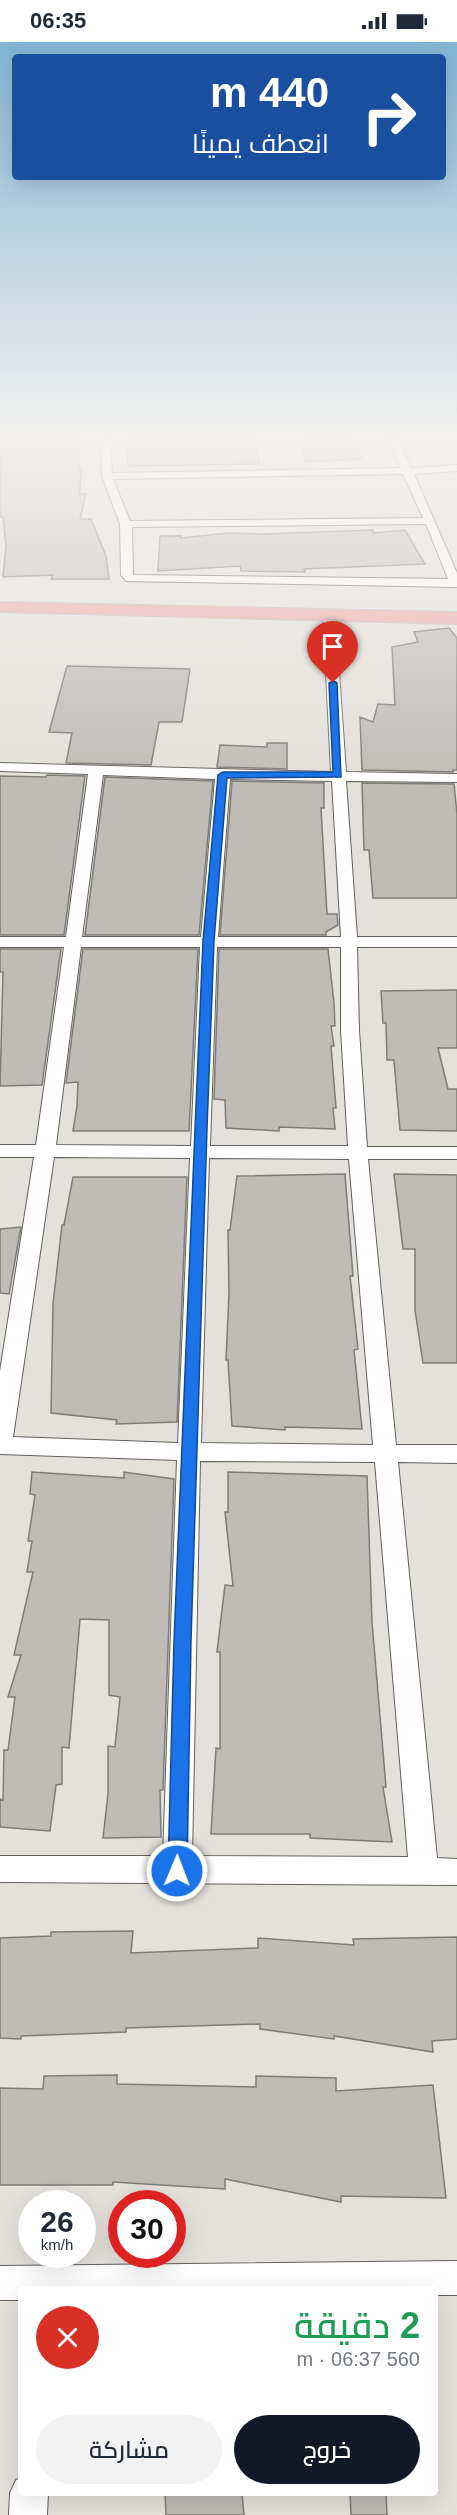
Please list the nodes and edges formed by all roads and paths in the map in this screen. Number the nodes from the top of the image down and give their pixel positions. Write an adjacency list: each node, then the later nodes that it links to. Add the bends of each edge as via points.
1 (127, 555): 3 (street, via 127,575 138,580)
2 (444, 555): 3 (street)
3 (456, 583)
4 (0, 593): 5 (main road)
5 (457, 603)
6 (0, 608): 7 (main road)
7 (329, 615): 8 (main road); 12 (street)
8 (457, 618)
9 (0, 767): 10 (street)
10 (96, 771): 11 (street); 14 (street)
11 (223, 775): 12 (street); 15 (street)
12 (338, 775): 13 (street); 16 (street)
13 (457, 778)
14 (73, 941): 15 (street); 17 (street); 20 (street)
15 (209, 941): 16 (street); 21 (street)
16 (349, 941): 18 (street); 23 (street)
17 (0, 942)
18 (457, 942)
19 (0, 1151): 20 (street)
20 (45, 1152): 21 (street); 24 (street)
21 (200, 1152): 23 (street); 25 (street)
22 (457, 1152): 23 (street)
23 (358, 1153): 26 (street)
24 (0, 1444): 25 (street)
25 (191, 1452): 26 (street); 29 (street)
26 (384, 1453): 27 (street); 30 (street)
27 (457, 1454)
28 (0, 1869): 29 (street)
29 (177, 1871): 30 (street)
30 (424, 1871): 31 (street)
31 (457, 1872)
32 (457, 2278): 34 (street)
33 (0, 2283): 34 (street)
34 (41, 2285)
35 (29, 2496): 36 (street)
36 (28, 2515)

